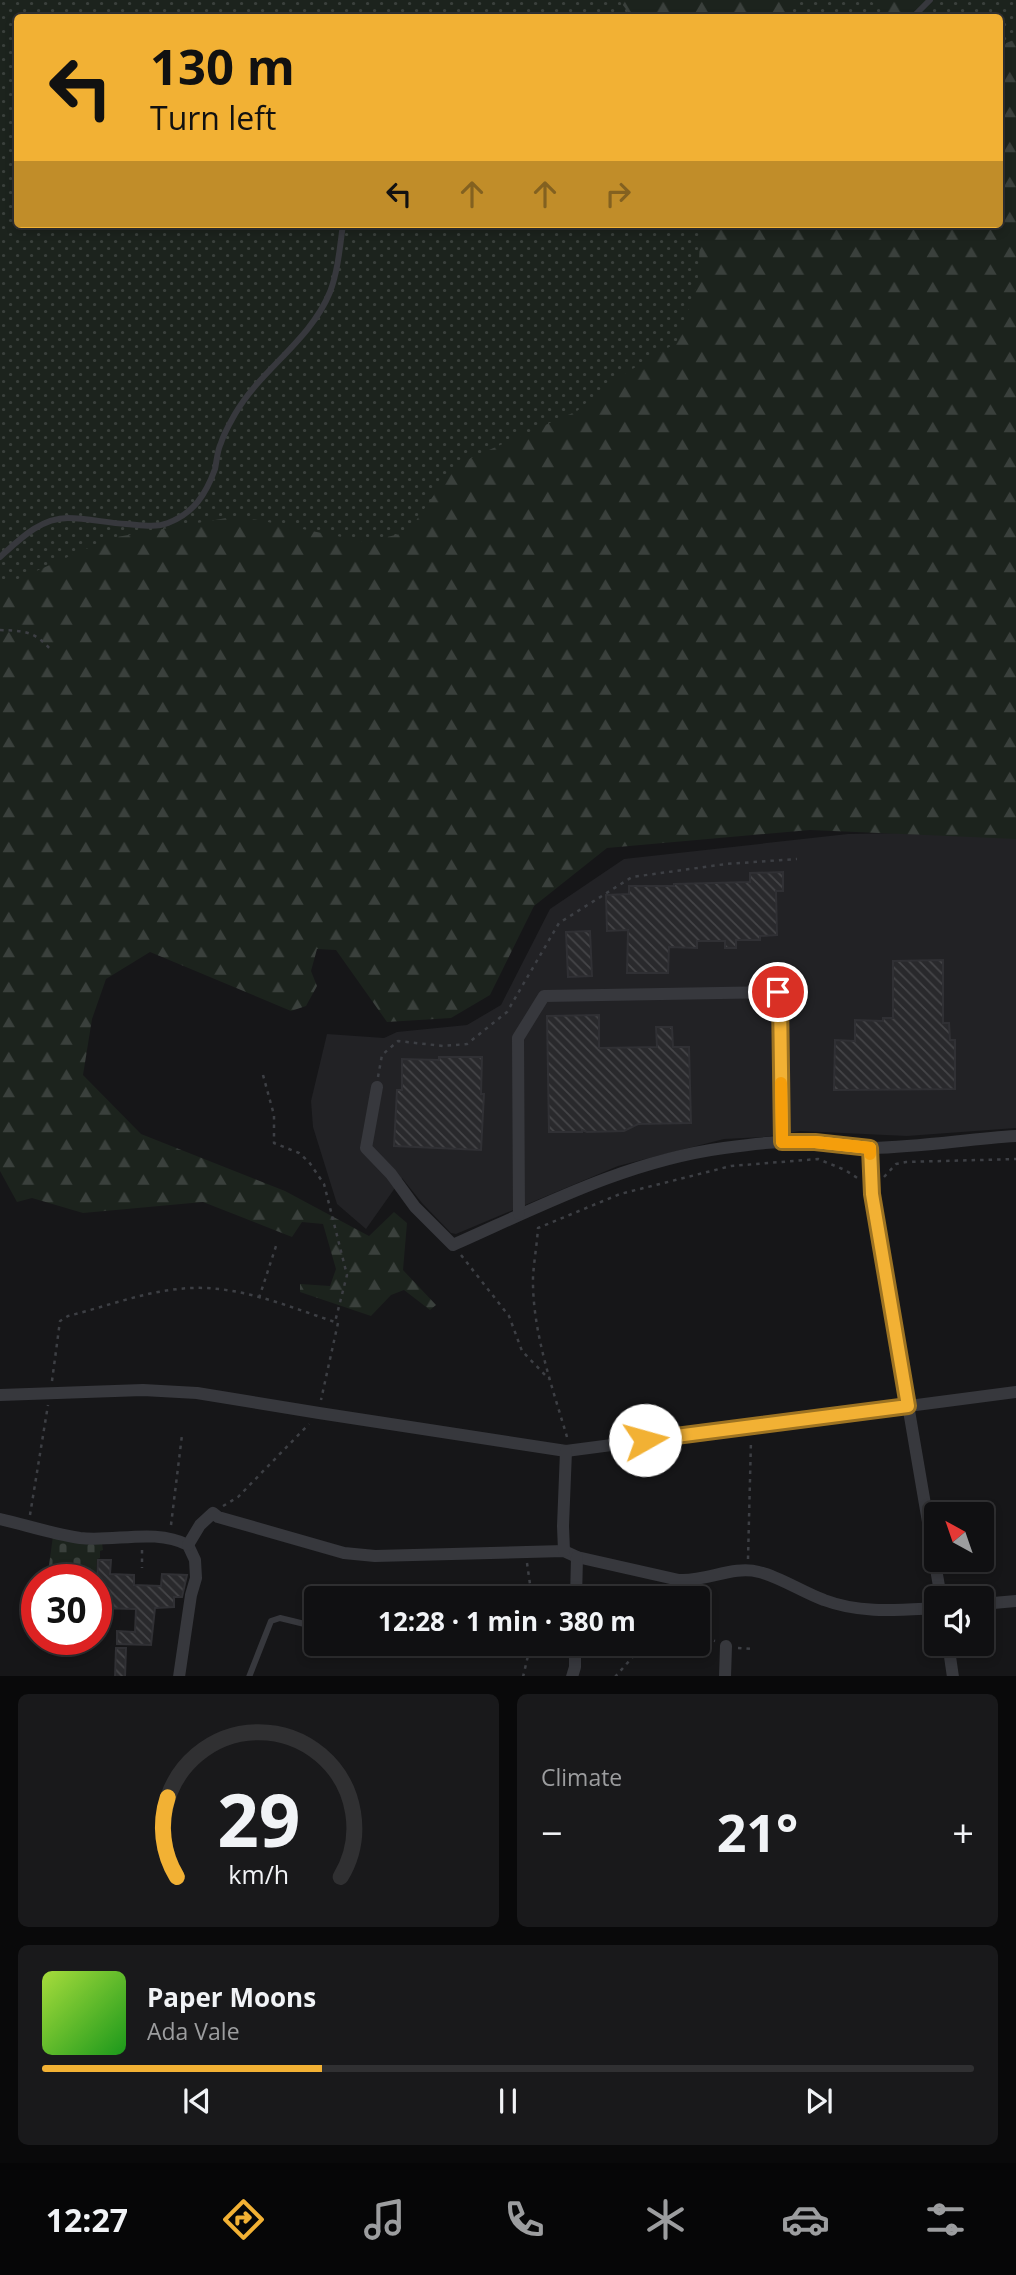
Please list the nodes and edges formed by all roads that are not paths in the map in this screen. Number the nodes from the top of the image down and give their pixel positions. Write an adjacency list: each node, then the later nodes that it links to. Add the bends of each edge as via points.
1 (930, 0): 2 (lane)
2 (916, 14)
3 (342, 228): 4 (lane, via 330,292 305,331 237,411 198,504 179,518 149,526 66,518 40,525)
4 (0, 557)
5 (377, 1087): 9 (street, via 366,1148 453,1245)
6 (1016, 1136): 8 (street)
7 (782, 1142): 8 (street); 9 (street, via 722,1148 613,1175); 9 (street, via 778,992 544,996 518,1038)
8 (870, 1148): 12 (street, via 872,1194)
9 (519, 1214)
10 (1016, 1392): 12 (street)
11 (0, 1395): 13 (street, via 143,1390 197,1393)
12 (908, 1406): 13 (street); 19 (street)
13 (566, 1451): 16 (street)
14 (0, 1519): 15 (street, via 78,1538 169,1537)
15 (188, 1545): 16 (street, via 213,1513 344,1553); 27 (street, via 196,1578)
16 (564, 1551): 17 (street)
17 (577, 1557): 18 (street); 22 (street, via 691,1581 759,1572 826,1601 862,1609)
18 (576, 1586)
19 (939, 1586)
20 (1016, 1601): 21 (street)
21 (994, 1603)
22 (924, 1609)
23 (304, 1624): 28 (lane, via 280,1618 271,1621)
24 (726, 1646): 30 (street)
25 (575, 1656): 29 (street)
26 (950, 1656): 31 (street)
27 (178, 1676)
28 (249, 1676)
29 (572, 1676)
30 (725, 1676)
31 (953, 1676)

